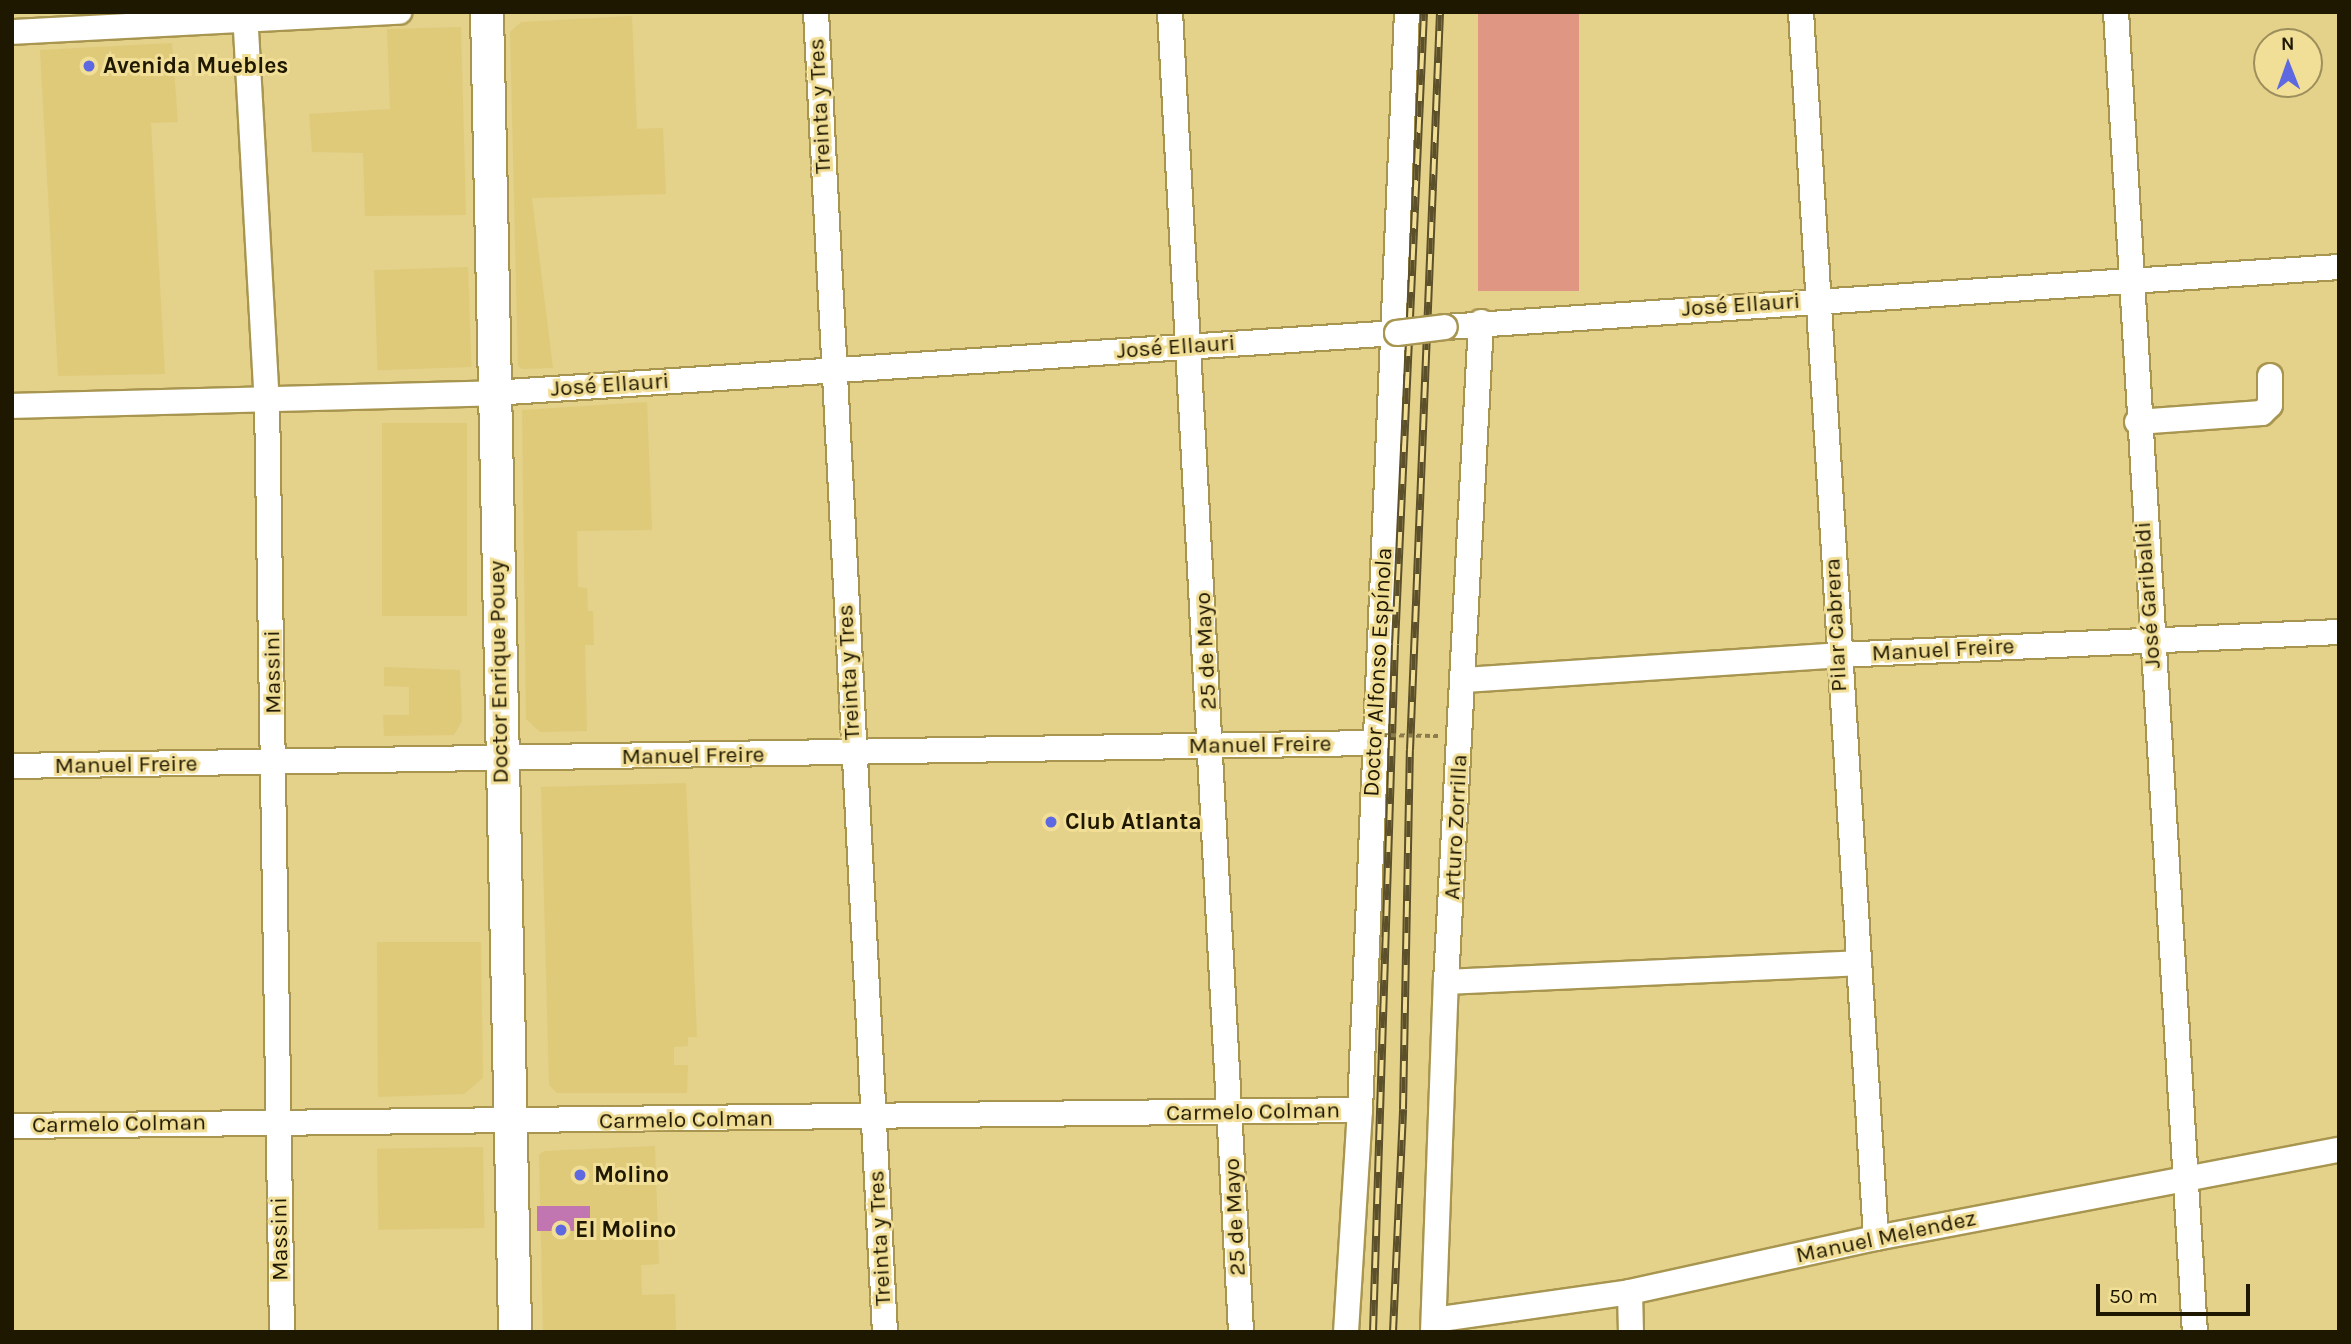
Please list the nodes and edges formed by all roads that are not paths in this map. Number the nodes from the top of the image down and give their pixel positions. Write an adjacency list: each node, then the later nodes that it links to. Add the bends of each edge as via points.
1 (399, 12): 8 (street)
2 (487, 12): 18 (street, Doctor Enrique Pouey)
3 (816, 12): 16 (street, Treinta y Tres)
4 (1170, 12): 15 (street, 25 de Mayo)
5 (1407, 12): 14 (street, Doctor Alfonso Espínola)
6 (1801, 12): 12 (street, Pilar Cabrera)
7 (2116, 12): 11 (street, José Garibaldi)
8 (245, 15): 9 (street); 19 (street, Massini)
9 (12, 33)
10 (2339, 267): 11 (street, José Ellauri)
11 (2129, 281): 12 (street, José Ellauri); 21 (street, José Garibaldi)
12 (1817, 300): 13 (street, José Ellauri); 24 (street, Pilar Cabrera)
13 (1481, 322): 14 (street, José Ellauri, bridge); 25 (street, Arturo Zorrilla)
14 (1396, 333): 15 (street, José Ellauri); 26 (street, Doctor Alfonso Espínola)
15 (1191, 347): 16 (street, José Ellauri); 27 (street, 25 de Mayo)
16 (831, 369): 18 (street, José Ellauri); 28 (street, Treinta y Tres)
17 (2270, 376): 21 (street, via 2270,405 2262,413)
18 (493, 393): 19 (street, José Ellauri); 29 (street, Doctor Enrique Pouey)
19 (267, 401): 20 (street, José Ellauri); 30 (street, Massini)
20 (12, 406)
21 (2137, 422): 23 (street, José Garibaldi)
22 (2339, 632): 23 (street, Manuel Freire)
23 (2150, 640): 24 (street, Manuel Freire); 41 (street, José Garibaldi)
24 (1838, 655): 25 (street, Manuel Freire); 32 (street, Pilar Cabrera)
25 (1465, 680): 33 (street, Arturo Zorrilla)
26 (1374, 739): 27 (street, Manuel Freire); 34 (street, Doctor Alfonso Espínola)
27 (1211, 746): 28 (street, Manuel Freire); 35 (street, 25 de Mayo)
28 (853, 754): 29 (street, Manuel Freire); 36 (street, Treinta y Tres)
29 (501, 758): 30 (street, Manuel Freire); 37 (street, Doctor Enrique Pouey)
30 (275, 763): 31 (street, Manuel Freire); 38 (street, Massini)
31 (12, 766)
32 (1857, 963): 33 (street); 42 (street, Pilar Cabrera)
33 (1446, 982): 44 (street, Arturo Zorrilla)
34 (1360, 1110): 35 (street, Carmelo Colman); 49 (street, Doctor Alfonso Espínola)
35 (1230, 1112): 36 (street, Carmelo Colman); 48 (street, 25 de Mayo)
36 (874, 1117): 37 (street, Carmelo Colman); 47 (street, Treinta y Tres)
37 (513, 1122): 38 (street, Carmelo Colman); 46 (street, Doctor Enrique Pouey)
38 (277, 1123): 39 (street, Carmelo Colman); 45 (street, Massini)
39 (12, 1126)
40 (2339, 1150): 41 (street, Manuel Melendez)
41 (2185, 1177): 42 (street, Manuel Melendez); 51 (street, José Garibaldi)
42 (1876, 1238): 43 (street, Manuel Melendez)
43 (1630, 1292): 44 (street, Manuel Melendez); 50 (street)
44 (1434, 1326)
45 (282, 1332)
46 (515, 1332)
47 (885, 1332)
48 (1241, 1332)
49 (1346, 1332)
50 (1631, 1332)
51 (2195, 1332)

